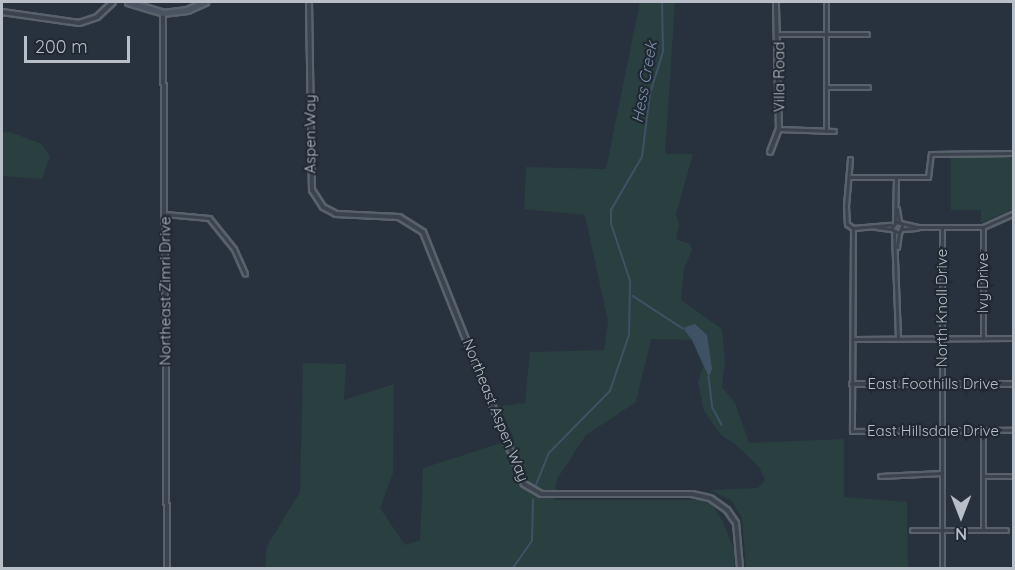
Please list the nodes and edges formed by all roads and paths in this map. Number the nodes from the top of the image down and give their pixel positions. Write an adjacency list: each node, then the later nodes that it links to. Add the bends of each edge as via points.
1 (113, 2): 7 (street, via 97,16 79,23)
2 (128, 2): 8 (main road)
3 (205, 2): 8 (main road, via 187,10)
4 (309, 2): 24 (street, Aspen Way, via 310,182 315,197 336,214 391,216)
5 (776, 2): 9 (street, Villa Road)
6 (826, 2): 10 (street)
7 (2, 12)
8 (164, 13): 23 (street, Northeast Zimri Drive)
9 (779, 34): 10 (street); 14 (street, Villa Road)
10 (826, 34): 11 (street); 12 (street)
11 (867, 34)
12 (826, 87): 13 (street); 15 (street)
13 (868, 87)
14 (779, 129): 15 (street); 17 (street, Villa Road)
15 (826, 131): 16 (street)
16 (834, 131)
17 (770, 152)
18 (1014, 153): 21 (street, via 931,154 932,172 928,177)
19 (850, 159): 20 (street)
20 (850, 177): 21 (street); 28 (street, via 846,222)
21 (896, 177): 25 (street)
22 (1014, 213): 27 (street)
23 (165, 214): 29 (street, via 209,218 234,249); 49 (street, Northeast Zimri Drive)
24 (411, 222): 50 (street, Northeast Aspen Way, via 430,246 524,484 541,494 692,494 710,498 727,510 736,523)
25 (897, 227): 26 (street); 28 (street); 34 (street)
26 (942, 227): 27 (street); 30 (street, North Knoll Drive)
27 (983, 227): 31 (street, Ivy Drive)
28 (852, 228): 33 (street)
29 (245, 274)
30 (942, 338): 31 (street); 34 (street); 36 (street, North Knoll Drive)
31 (983, 338): 32 (street)
32 (1014, 338)
33 (852, 339): 34 (street); 35 (street)
34 (897, 339)
35 (852, 384): 36 (street, East Foothills Drive); 40 (street, East Hillsdale Drive, via 852,431)
36 (942, 384): 37 (street, East Foothills Drive); 40 (street, North Knoll Drive)
37 (1014, 384)
38 (983, 430): 39 (street, East Hillsdale Drive); 40 (street, East Hillsdale Drive); 43 (street)
39 (1014, 430)
40 (943, 431): 41 (street, North Knoll Drive)
41 (942, 473): 42 (street); 46 (street, North Knoll Drive)
42 (880, 476)
43 (983, 476): 44 (street); 47 (street)
44 (1014, 476)
45 (912, 530): 46 (street)
46 (943, 530): 47 (street); 51 (street, North Knoll Drive)
47 (983, 530): 48 (street)
48 (1006, 530)
49 (167, 568)
50 (740, 568)
51 (942, 568)

